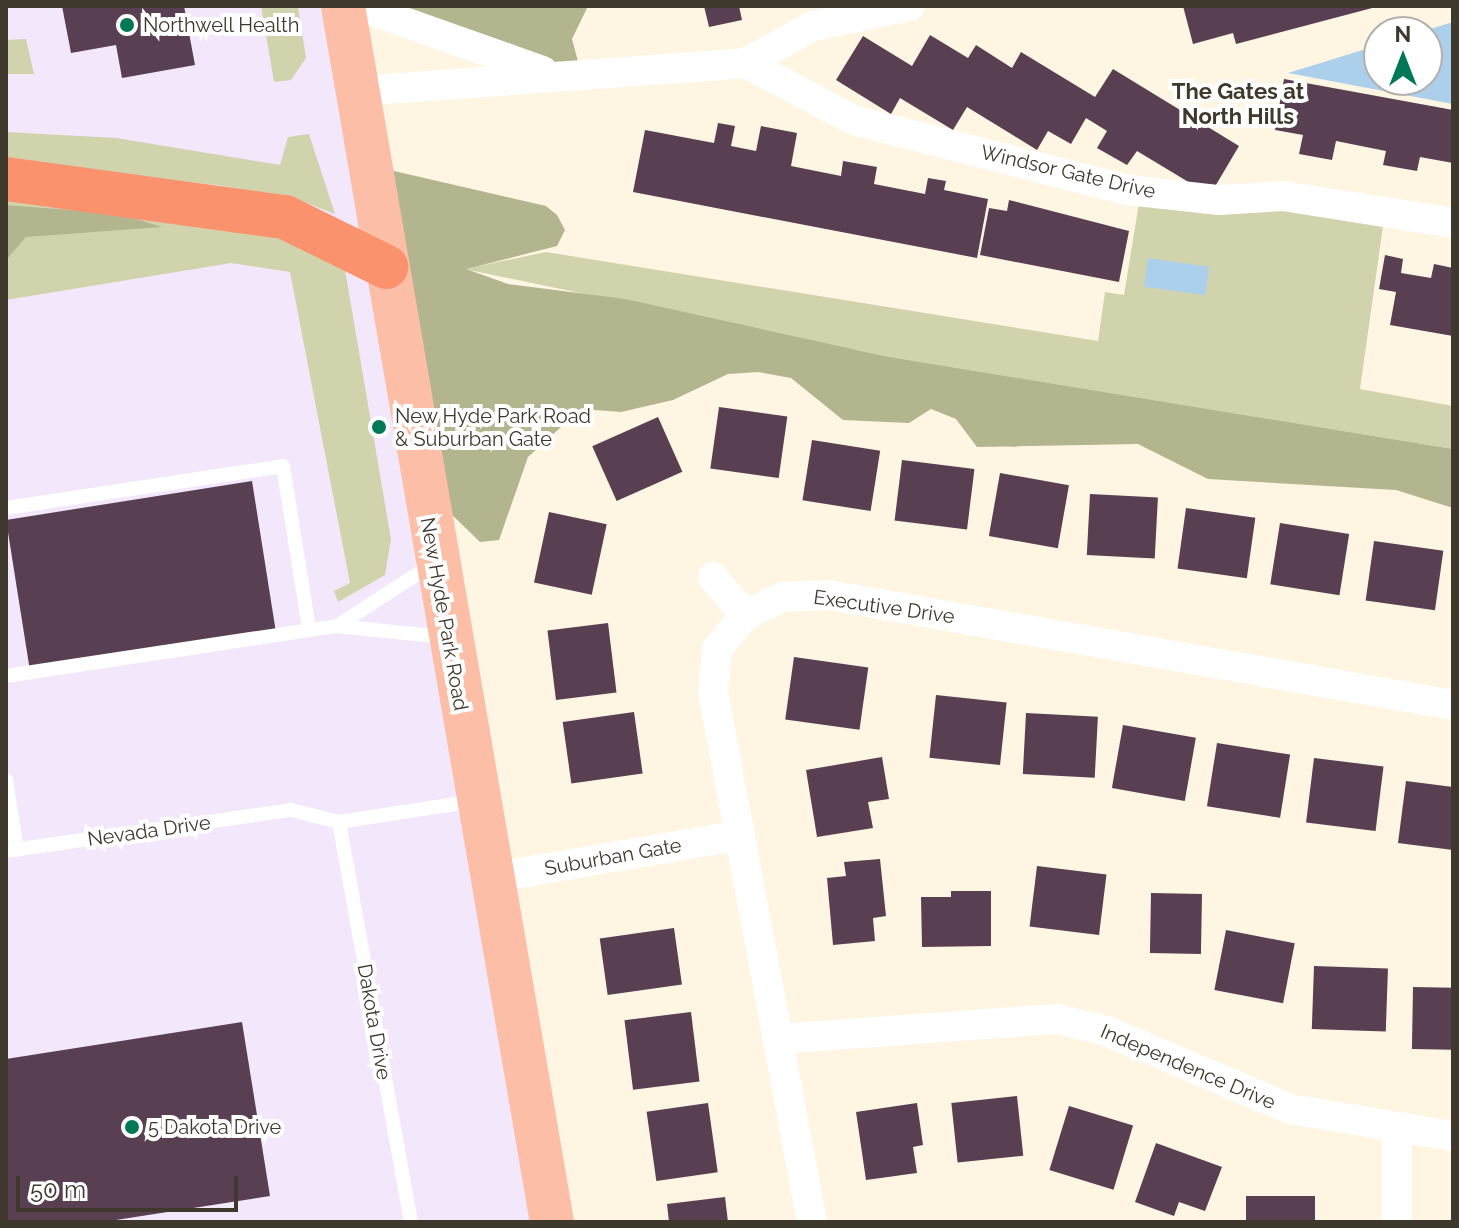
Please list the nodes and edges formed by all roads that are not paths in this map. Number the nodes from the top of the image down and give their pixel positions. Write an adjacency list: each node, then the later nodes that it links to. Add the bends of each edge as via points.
1 (343, 6): 6 (main road, New Hyde Park Road)
2 (359, 6): 5 (street)
3 (910, 6): 4 (street, via 813,26)
4 (746, 63): 5 (street); 8 (street, Windsor Gate Drive, via 853,120 1128,190 1219,200 1283,196)
5 (553, 74): 6 (street)
6 (358, 91): 9 (main road, New Hyde Park Road)
7 (6, 179): 9 (highway, via 285,217)
8 (1453, 223)
9 (386, 267): 11 (main road, New Hyde Park Road)
10 (6, 508): 15 (lane, via 283,466)
11 (436, 562): 14 (lane); 16 (main road, New Hyde Park Road)
12 (713, 577): 13 (street)
13 (745, 615): 18 (street, Executive Drive, via 783,597 828,595); 22 (street, Executive Drive, via 717,649 713,692)
14 (336, 626): 15 (lane); 16 (lane)
15 (309, 629): 17 (lane)
16 (448, 638): 20 (main road, New Hyde Park Road)
17 (6, 676)
18 (1453, 705)
19 (6, 780): 23 (lane)
20 (477, 801): 21 (lane); 24 (main road, New Hyde Park Road)
21 (339, 822): 23 (lane, Nevada Drive, via 291,810); 28 (lane, Dakota Drive)
22 (736, 836): 24 (street, Suburban Gate); 25 (street, Executive Drive)
23 (11, 851)
24 (490, 878): 29 (main road, New Hyde Park Road)
25 (777, 1039): 26 (street, Independence Drive, via 1057,1019 1107,1031 1243,1094); 30 (street, Executive Drive)
26 (1397, 1132): 27 (street, Independence Drive); 31 (street)
27 (1453, 1136)
28 (411, 1222)
29 (552, 1222)
30 (812, 1222)
31 (1397, 1222)

